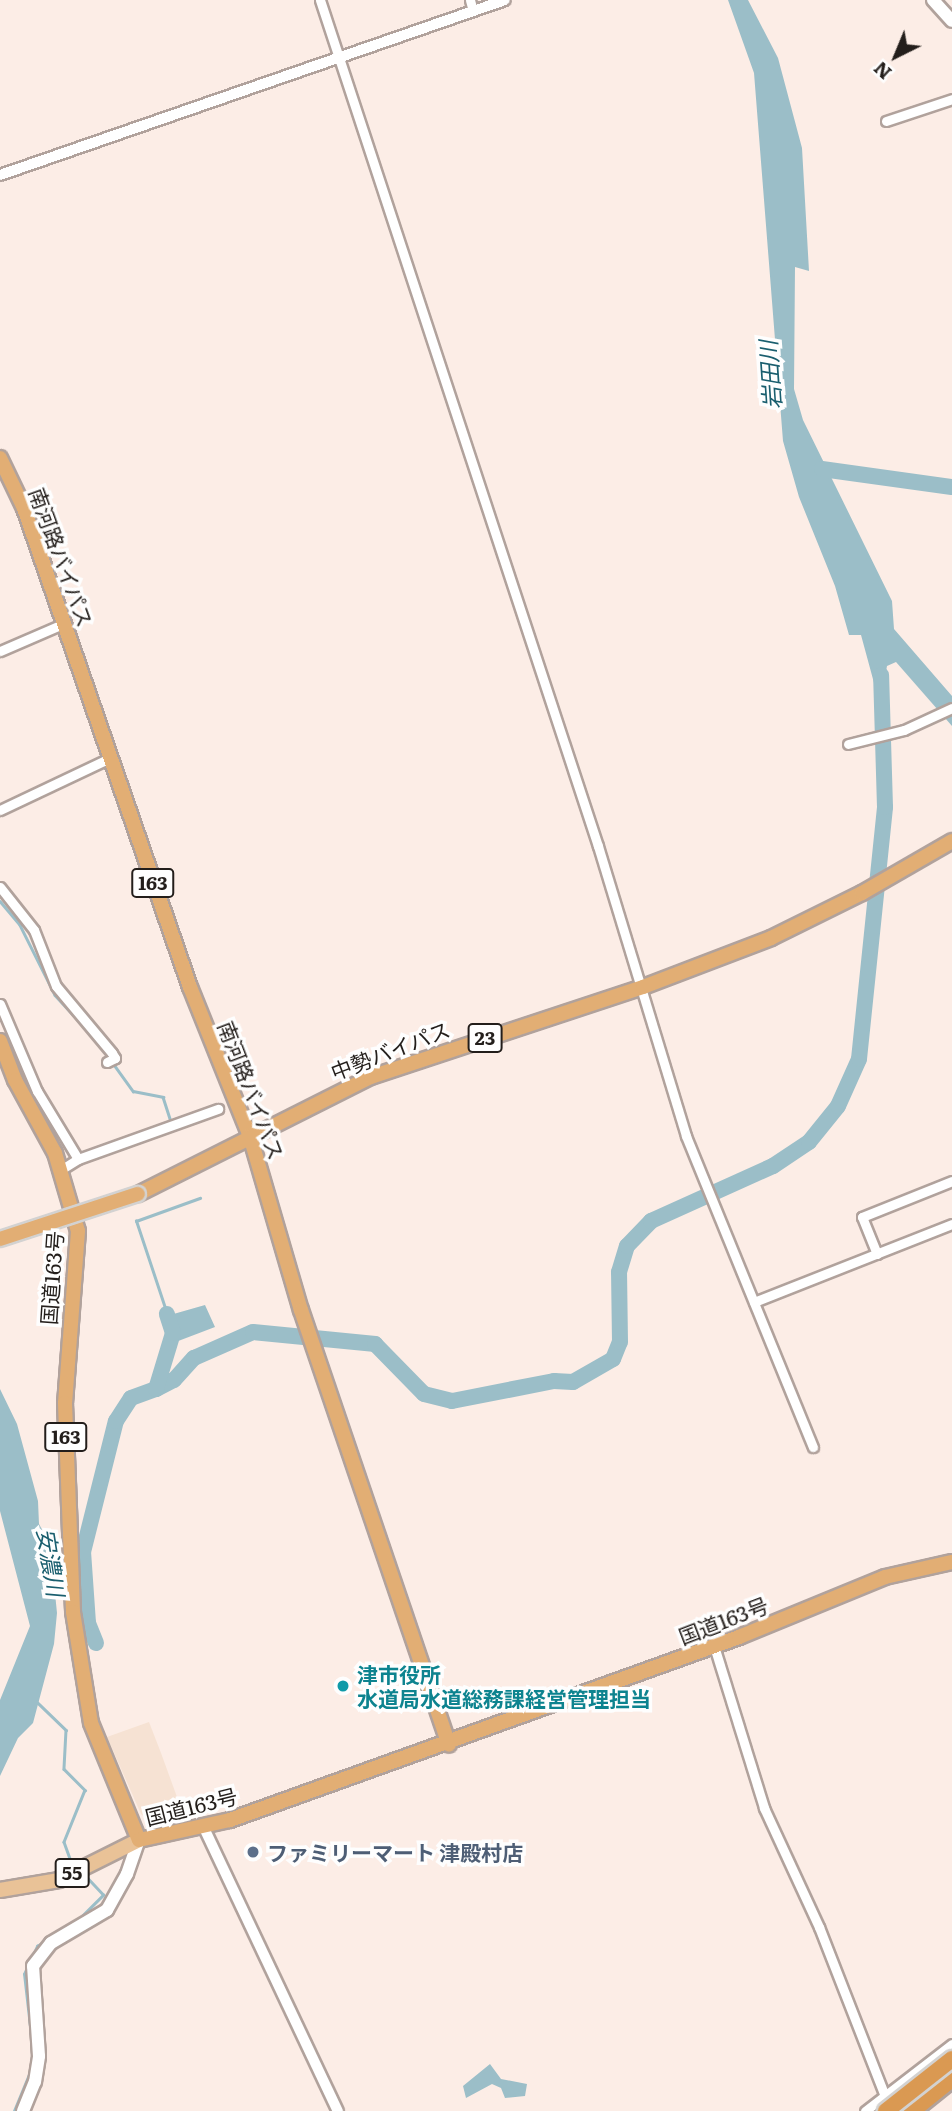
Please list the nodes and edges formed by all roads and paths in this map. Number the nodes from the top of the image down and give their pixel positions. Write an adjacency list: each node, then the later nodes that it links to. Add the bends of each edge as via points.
1 (320, 0): 6 (street)
2 (505, 0): 4 (street)
3 (939, 3): 5 (main road)
4 (472, 5): 6 (street)
5 (952, 21)
6 (339, 58): 9 (street); 19 (street)
7 (952, 99): 8 (street)
8 (886, 121)
9 (0, 175)
10 (0, 458): 11 (highway, 南河路バイパス / 163, via 24,508)
11 (65, 623): 12 (street); 15 (highway, 南河路バイパス / 163)
12 (0, 650)
13 (952, 708): 14 (street, via 904,730)
14 (848, 744)
15 (110, 758): 16 (street); 24 (highway, 南河路バイパス / 163, via 190,987)
16 (0, 810)
17 (952, 841): 19 (highway, 中勢バイパス / 23, via 842,904 771,938)
18 (0, 887): 22 (street, via 34,930 56,986)
19 (643, 987): 24 (highway, 中勢バイパス / 23, via 371,1077); 31 (street, via 687,1136)
20 (0, 1004): 25 (street, via 37,1091)
21 (0, 1041): 26 (highway, 国道163号 / 163, via 15,1080)
22 (111, 1060)
23 (218, 1109): 25 (street)
24 (250, 1136): 29 (highway, 中勢バイパス / 23, bridge, via 138,1194); 35 (highway, 南河路バイパス / 163, via 301,1310)
25 (78, 1159): 26 (street)
26 (62, 1169): 37 (highway, 国道163号 / 163, via 78,1231 65,1403 76,1643 91,1723)
27 (952, 1181): 30 (street, via 862,1217)
28 (952, 1224): 30 (street)
29 (0, 1239)
30 (877, 1254): 31 (street)
31 (754, 1302): 32 (street)
32 (813, 1447)
33 (952, 1562): 34 (highway, 国道163号, via 885,1577)
34 (714, 1646): 35 (highway, 国道163号); 42 (street, via 764,1808 819,1927)
35 (449, 1744): 36 (highway, 国道163号)
36 (204, 1828): 37 (highway, 国道163号); 44 (street)
37 (139, 1840): 38 (main road, 55, via 59,1880); 43 (main road, via 107,1910 51,1943 33,1966 39,2056)
38 (0, 1890)
39 (952, 2044): 42 (street)
40 (952, 2059): 42 (highway, bridge)
41 (952, 2079): 46 (highway)
42 (887, 2106): 45 (street)
43 (23, 2111)
44 (338, 2111)
45 (865, 2111)
46 (912, 2111)

